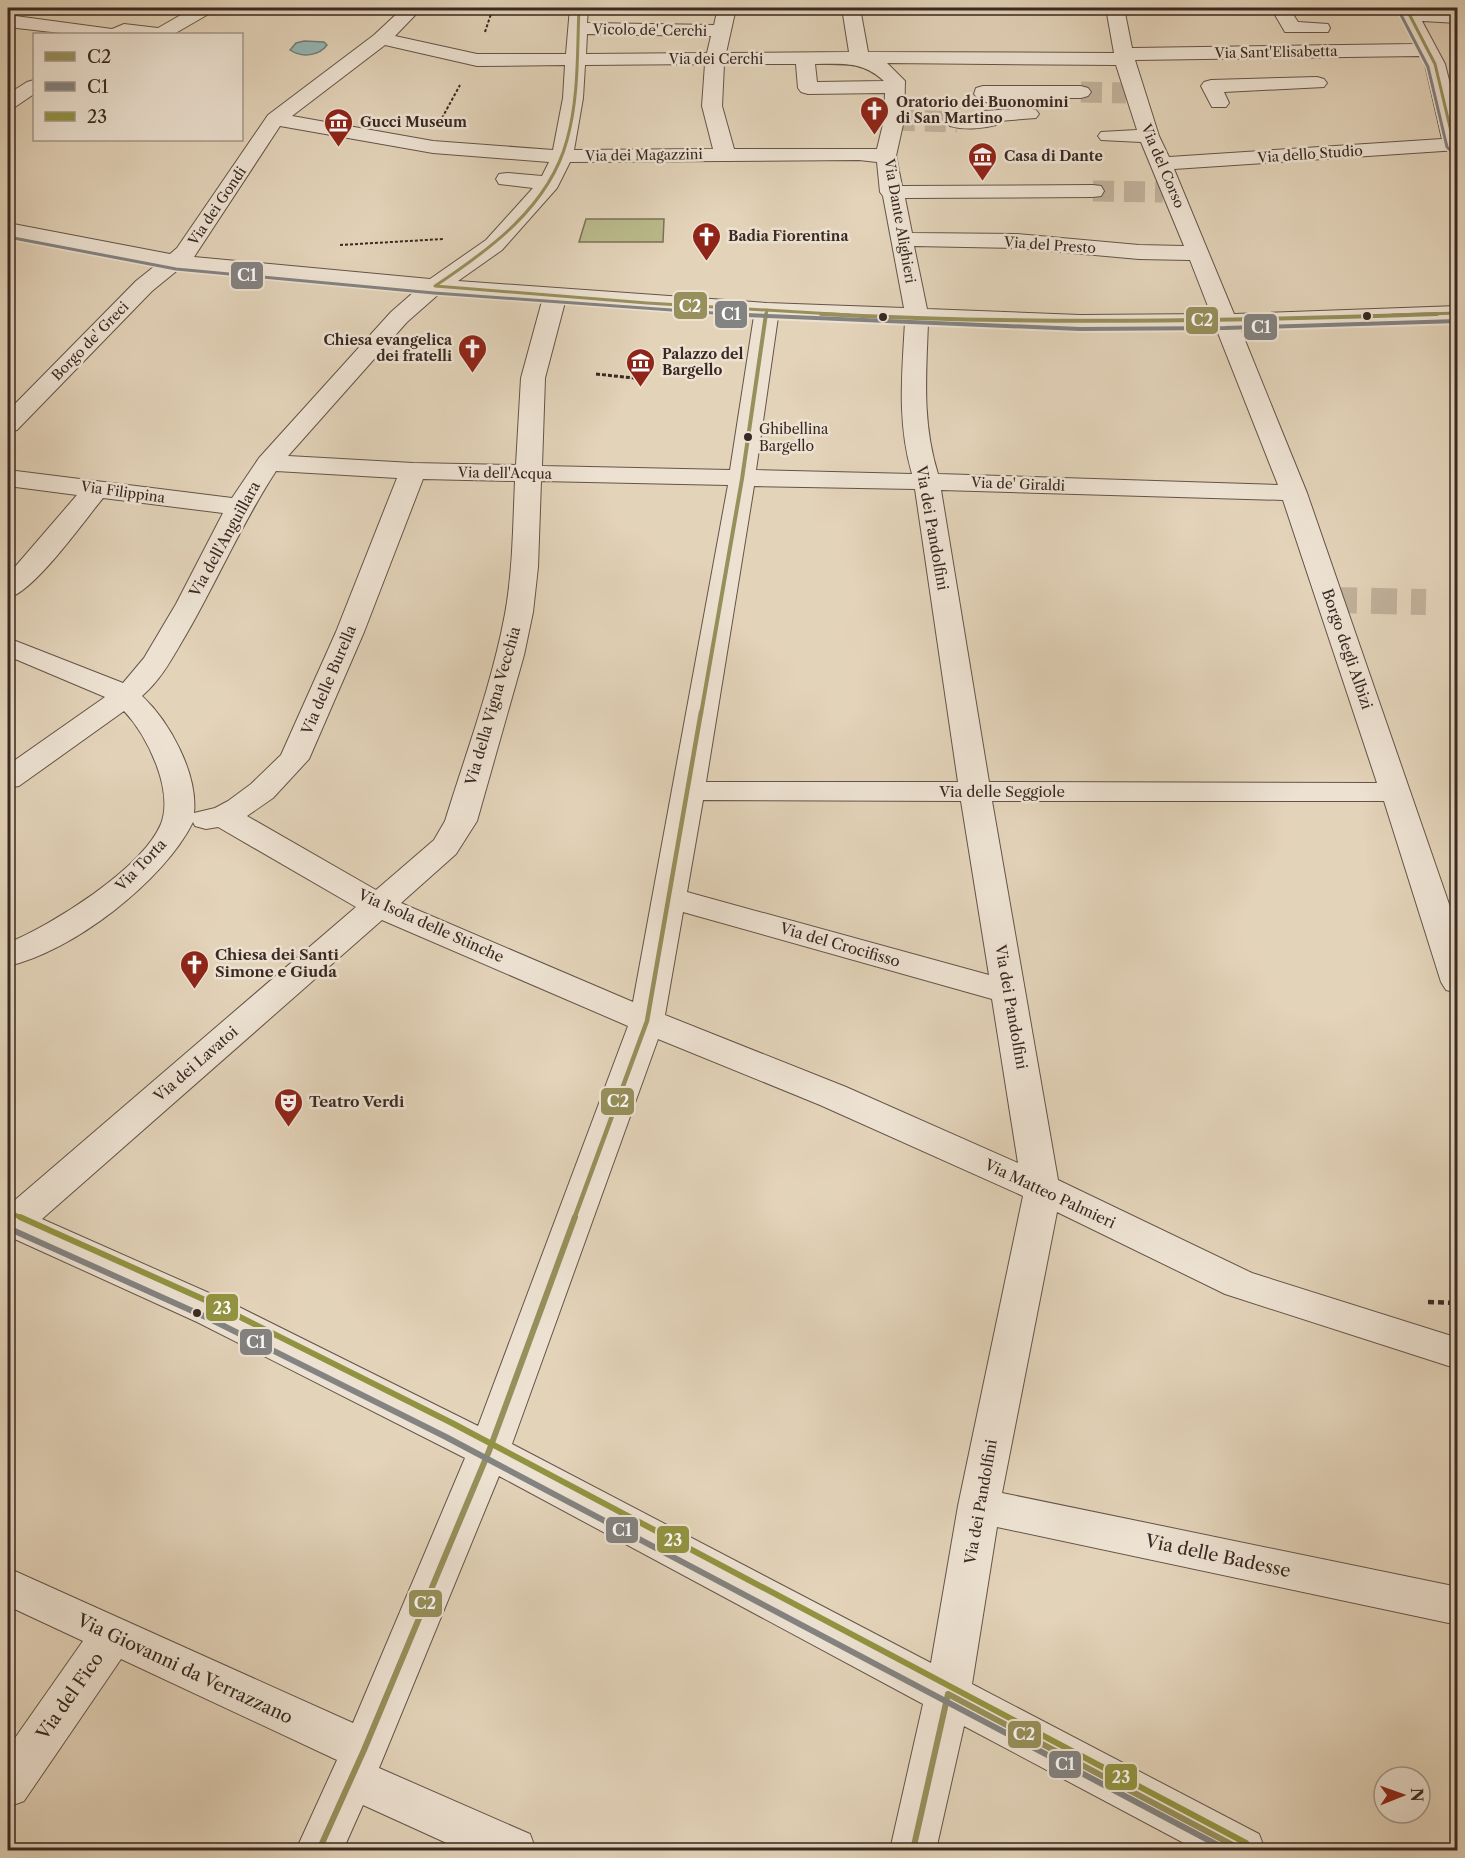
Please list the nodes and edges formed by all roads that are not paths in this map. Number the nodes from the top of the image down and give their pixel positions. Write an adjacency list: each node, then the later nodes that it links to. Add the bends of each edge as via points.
1 (205, 8): 17 (street)
2 (413, 8): 18 (street, Via dei Gondi)
3 (579, 8): 11 (street, Via dell'Anguillara)
4 (727, 8): 13 (street)
5 (851, 8): 22 (street)
6 (1115, 8): 21 (street, Via del Corso)
7 (1280, 8): 12 (street, via 1292,28)
8 (1408, 11): 9 (street); 19 (street)
9 (1458, 17)
10 (8, 21): 14 (street)
11 (577, 28): 13 (street, Vicolo de' Cerchi); 23 (street, Via dell'Anguillara)
12 (1321, 28)
13 (723, 31): 24 (street)
14 (102, 33)
15 (119, 33): 16 (street)
16 (152, 33)
17 (163, 33)
18 (381, 39): 23 (street, Via dei Cerchi, via 474,59); 35 (street, Via dei Gondi)
19 (1429, 50): 20 (street, Via Sant'Elisabetta); 39 (street, via 1441,79)
20 (1252, 52): 21 (street, Via Sant'Elisabetta); 27 (street)
21 (1124, 56): 22 (street, Via dei Cerchi); 38 (street, Via del Corso, via 1130,93)
22 (859, 58): 25 (street, Via dei Cerchi); 29 (street, via 887,72 895,81)
23 (575, 59): 24 (street, Via dei Cerchi); 41 (street, Via dell'Anguillara, via 573,98)
24 (715, 59): 25 (street, Via dei Cerchi); 40 (street, via 712,106)
25 (805, 59): 29 (street, via 808,88)
26 (1317, 83): 27 (street)
27 (1266, 84): 34 (street, via 1211,86)
28 (33, 87): 33 (street)
29 (895, 88): 42 (street, Via Dante Alighieri, via 894,120)
30 (1004, 92): 31 (street)
31 (1040, 92): 32 (street); 36 (street, via 1047,114 990,115 989,121)
32 (1081, 92)
33 (8, 103)
34 (1219, 103)
35 (275, 119): 41 (street, Via dei Magazzini, via 423,145); 52 (street, Via dei Gondi)
36 (957, 122)
37 (1108, 136): 38 (street)
38 (1149, 136): 43 (street, Via del Corso)
39 (1456, 144): 43 (street, Via dello Studio)
40 (725, 154): 41 (street, Via dei Magazzini); 42 (street, Via dei Magazzini)
41 (562, 156): 45 (street, Via dell'Anguillara)
42 (886, 156): 46 (street, Via Dante Alighieri)
43 (1162, 164): 51 (street, Via del Corso, via 1168,192)
44 (507, 179): 45 (street)
45 (549, 183): 53 (street, Via dell'Anguillara, via 495,243)
46 (891, 192): 48 (street); 50 (street, Via Dante Alighieri)
47 (1093, 192): 48 (street)
48 (1011, 216): 50 (street, Via del Presto); 51 (street, Via del Presto, via 1139,252)
49 (14, 236): 52 (street)
50 (901, 239): 57 (street, Via Dante Alighieri)
51 (1199, 253): 58 (street, Via del Corso)
52 (177, 262): 53 (street); 59 (street, Borgo de' Greci, via 144,286)
53 (435, 286): 54 (street); 60 (street, Via dell'Anguillara, via 399,317)
54 (555, 295): 55 (street); 62 (street, Via della Vigna Vecchia, via 533,378)
55 (767, 310): 57 (street); 64 (street)
56 (1458, 313): 58 (street)
57 (917, 317): 58 (street); 65 (street, Via dei Pandolfini, via 912,405)
58 (1225, 321): 67 (street, Borgo degli Albizi)
59 (11, 418)
60 (268, 463): 61 (street, Via dell'Acqua); 68 (street, Via dell'Anguillara)
61 (413, 471): 62 (street, Via dell'Acqua); 76 (street, Via delle Burella, via 350,632 294,759 262,791)
62 (527, 474): 64 (street, Via dell'Acqua); 79 (street, Via della Vigna Vecchia, via 519,612 461,821 452,840)
63 (8, 478): 66 (street, Via Filippina)
64 (742, 479): 65 (street, Via de' Giraldi); 73 (street)
65 (927, 482): 67 (street, Via de' Giraldi); 74 (street, Via dei Pandolfini)
66 (96, 489): 68 (street, Via Filippina); 69 (street)
67 (1294, 493): 75 (street, Borgo degli Albizi)
68 (239, 507): 71 (street, Via dell'Anguillara, via 157,660)
69 (8, 590)
70 (8, 646): 71 (street)
71 (125, 696): 72 (street, Via dell'Anguillara); 77 (street, Via Torta, via 148,721 171,760 177,777)
72 (8, 778)
73 (689, 791): 74 (street, Via delle Seggiole); 78 (street)
74 (975, 792): 75 (street, Via delle Seggiole); 82 (street, Via dei Pandolfini)
75 (1396, 792): 81 (street, Borgo degli Albizi)
76 (223, 816): 77 (street, Via delle Burella); 79 (street, Via Isola delle Stinche)
77 (177, 823): 80 (street, Via Torta, via 153,858 111,896 64,929)
78 (670, 898): 82 (street, Via del Crocifisso); 83 (street)
79 (380, 906): 83 (street, Via Isola delle Stinche); 85 (street, Via dei Lavatoi)
80 (8, 955)
81 (1458, 982)
82 (1009, 992): 84 (street, Via dei Pandolfini)
83 (647, 1021): 84 (street, Via Matteo Palmieri, via 833,1096); 87 (street)
84 (1041, 1188): 86 (street, Via Matteo Palmieri, via 1239,1284); 88 (street, Via dei Pandolfini)
85 (10, 1222): 87 (street, via 211,1311)
86 (1458, 1354)
87 (489, 1451): 92 (street); 93 (street)
88 (979, 1506): 90 (street, Via delle Badesse); 92 (street, Via dei Pandolfini)
89 (8, 1586): 91 (street, Via Giovanni da Verrazzano)
90 (1458, 1606)
91 (112, 1636): 93 (street, Via Giovanni da Verrazzano); 94 (street, Via del Fico)
92 (948, 1694): 97 (street, Via dei Pandolfini); 98 (street)
93 (358, 1764): 95 (street); 96 (street, Via Giovanni da Verrazzano)
94 (8, 1786)
95 (320, 1851)
96 (513, 1851)
97 (913, 1851)
98 (1242, 1851)

